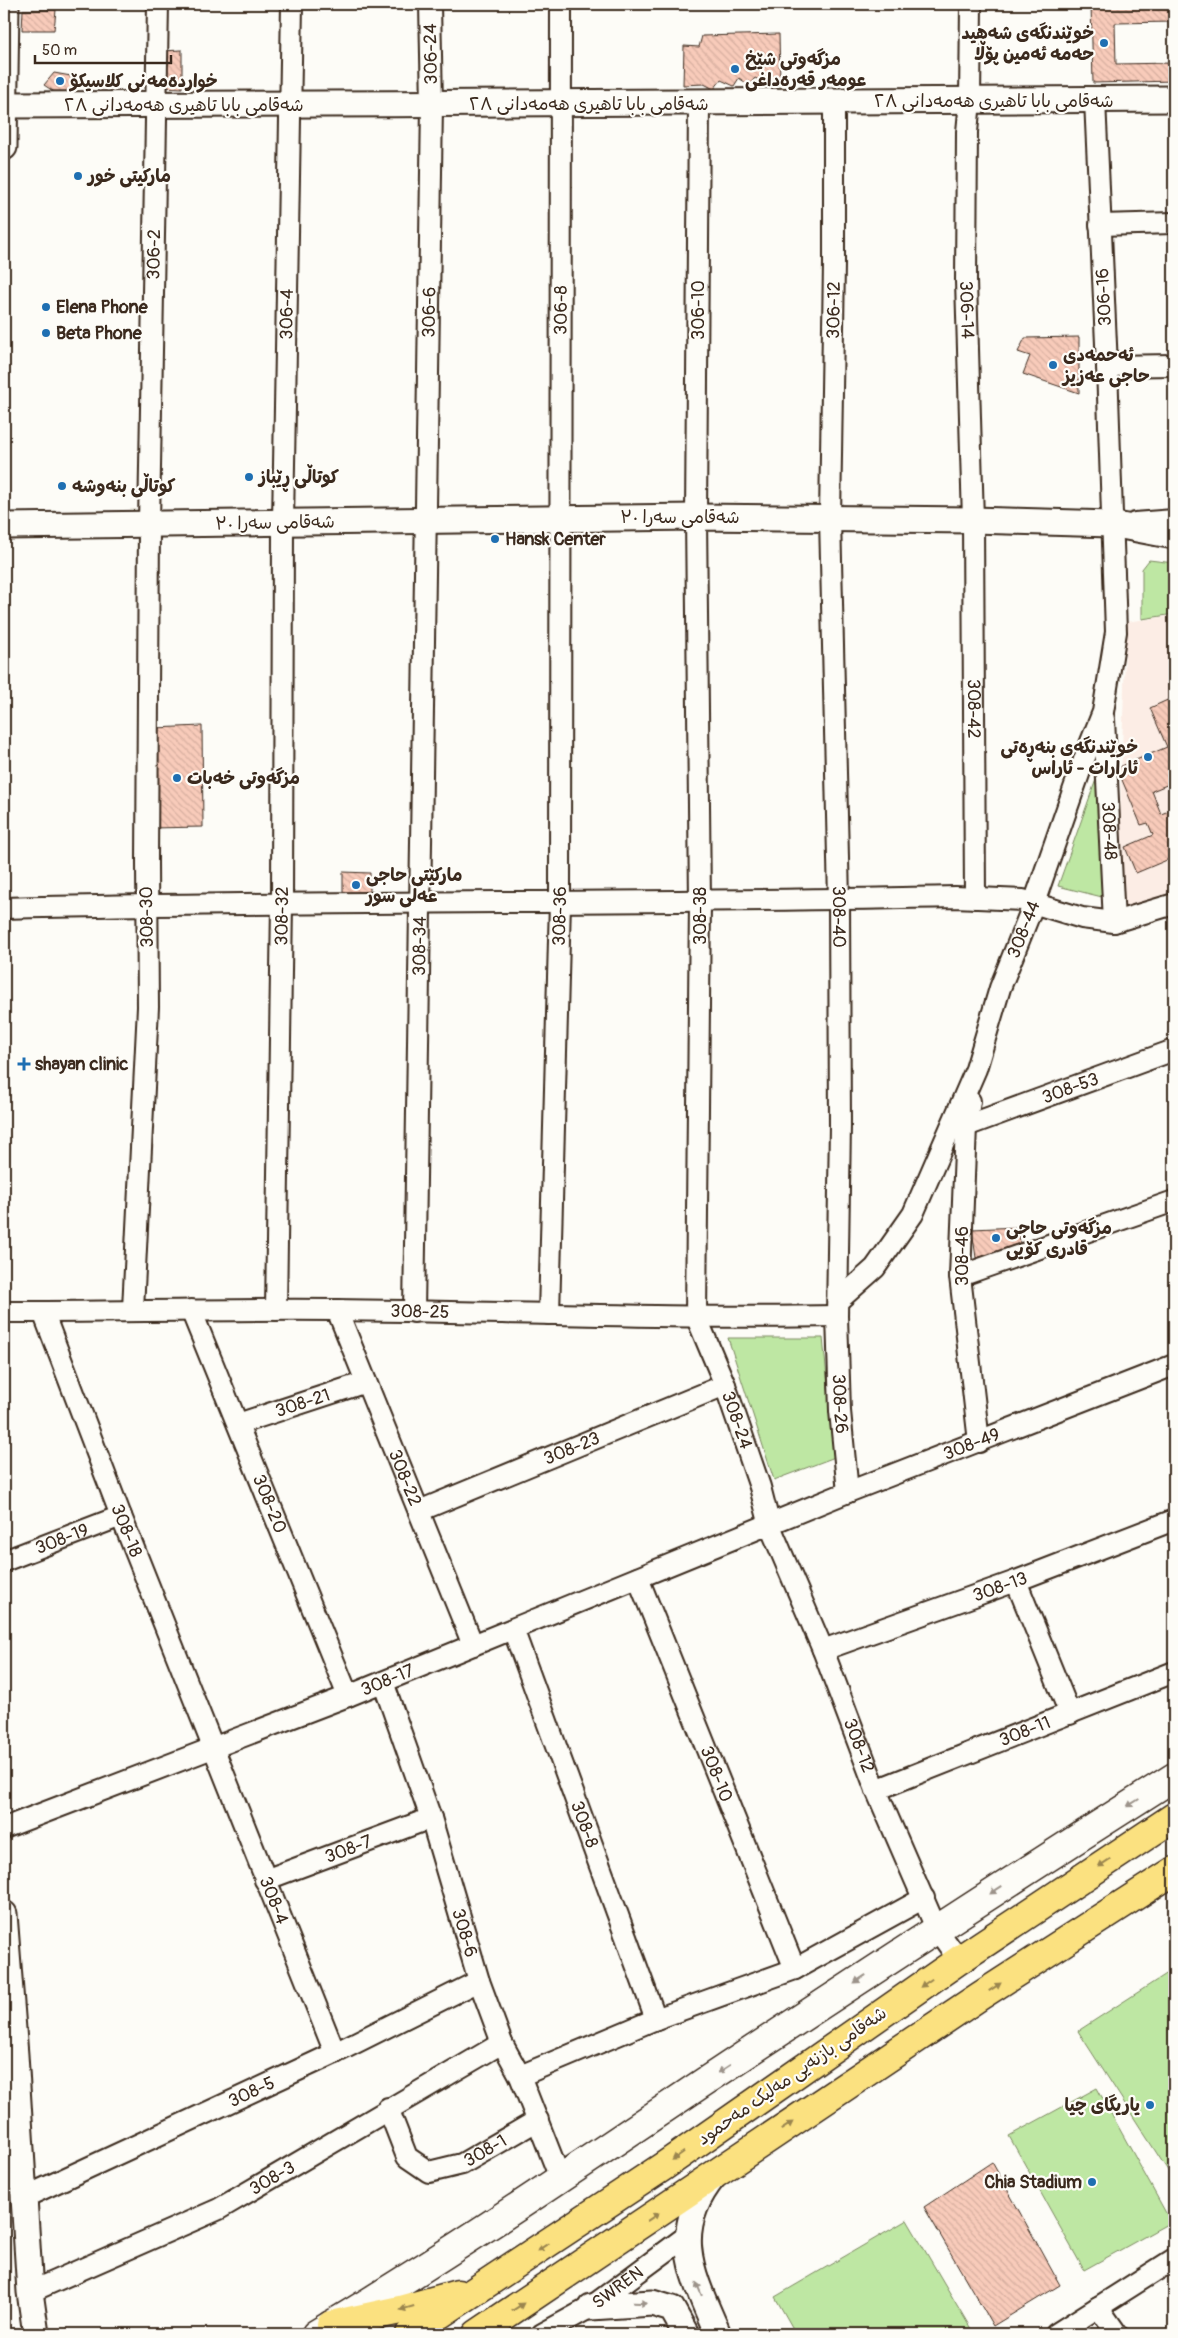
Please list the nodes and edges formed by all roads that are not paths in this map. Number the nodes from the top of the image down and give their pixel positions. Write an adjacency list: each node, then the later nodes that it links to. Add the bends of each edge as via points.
1 (6, 4): 14 (street)
2 (158, 4): 12 (street, 306-2)
3 (292, 4): 15 (street, 306-4)
4 (430, 4): 16 (street, 306-24)
5 (561, 4): 10 (street, 306-8)
6 (971, 4): 9 (street, 306-14)
7 (1174, 99): 8 (street, شەقامی بابا تاهیری هەمەدانی ٢٨)
8 (1095, 100): 9 (street, شەقامی بابا تاهیری هەمەدانی ٢٨); 19 (street, 306-16)
9 (970, 101): 11 (street, شەقامی بابا تاهیری هەمەدانی ٢٨); 26 (street, 306-14, via 966,132 966,281)
10 (562, 102): 13 (street, شەقامی بابا تاهیری هەمەدانی ٢٨); 16 (street, شەقامی بابا تاهیری هەمەدانی ٢٨); 24 (street, 306-8)
11 (834, 102): 13 (street, شەقامی بابا تاهیری هەمەدانی ٢٨); 23 (street, 306-12)
12 (158, 104): 14 (street, شەقامی بابا تاهیری هەمەدانی ٢٨); 15 (street, شەقامی بابا تاهیری هەمەدانی ٢٨); 29 (street, 306-2)
13 (699, 104): 22 (street, 306-10)
14 (4, 105): 17 (street)
15 (290, 105): 16 (street, شەقامی بابا تاهیری هەمەدانی ٢٨); 28 (street, 306-4)
16 (432, 105): 25 (street, 306-6)
17 (4, 147)
18 (1174, 224): 19 (street)
19 (1100, 225): 21 (street, 306-16)
20 (1174, 365): 21 (street)
21 (1108, 366): 30 (street, 306-16)
22 (696, 516): 23 (street, شەقامی سەرا ٣٠); 24 (street, شەقامی سەرا ٣٠); 36 (street, 308-38)
23 (830, 518): 26 (street, شەقامی سەرا ٣٠); 35 (street, 308-40)
24 (561, 519): 25 (street, شەقامی سەرا ٣٠); 37 (street, 308-36)
25 (426, 520): 28 (street, شەقامی سەرا ٣٠); 41 (street, 308-34)
26 (974, 520): 30 (street, شەقامی سەرا ٣٠); 34 (street, 308-42)
27 (1174, 520): 30 (street)
28 (283, 522): 29 (street, شەقامی سەرا ٣٠); 40 (street, 308-32)
29 (149, 524): 31 (street, شەقامی سەرا ٣٠); 39 (street, 308-30)
30 (1111, 524): 32 (street, شەقامی سەرا ٣٠); 33 (street, 308-44, via 1116,632)
31 (4, 526)
32 (1174, 536)
33 (1103, 712): 38 (street, 308-44); 44 (street, 308-48)
34 (975, 898): 35 (street); 38 (street)
35 (840, 900): 36 (street); 50 (street, 308-40)
36 (700, 901): 37 (street); 59 (street, 308-38)
37 (560, 902): 41 (street); 58 (street, 308-36)
38 (1034, 903): 44 (street, via 1082,918); 46 (street, 308-44, via 1000,988)
39 (147, 904): 40 (street); 43 (street); 51 (street, 308-30, via 148,1007)
40 (282, 904): 41 (street); 53 (street, 308-32)
41 (421, 904): 57 (street, 308-34)
42 (1174, 904): 44 (street)
43 (4, 908)
44 (1114, 922)
45 (1174, 1050): 47 (street, 308-53)
46 (976, 1069): 47 (street, 308-46); 50 (street, 308-44, via 913,1214 875,1268)
47 (966, 1126): 49 (street, 308-46)
48 (1174, 1200): 49 (street)
49 (960, 1276): 64 (street, 308-46)
50 (838, 1308): 59 (street, 308-25); 65 (street, 308-26, via 840,1411)
51 (133, 1309): 52 (street, 308-25); 56 (street, 308-25)
52 (191, 1310): 53 (street, 308-25); 63 (street, 308-20)
53 (276, 1310): 54 (street, 308-25)
54 (337, 1310): 57 (street, 308-25); 61 (street, 308-22)
55 (4, 1312): 56 (street, 308-25)
56 (43, 1312): 67 (street, 308-18)
57 (414, 1312): 58 (street, 308-25)
58 (549, 1314): 59 (street, 308-25)
59 (696, 1316): 62 (street, 308-24)
60 (1174, 1365): 64 (street, 308-49)
61 (366, 1382): 63 (street, 308-21); 66 (street, 308-22)
62 (724, 1385): 66 (street, 308-23); 69 (street, 308-24, via 760,1487)
63 (238, 1424): 78 (street, 308-20)
64 (979, 1442): 65 (street, 308-49)
65 (848, 1492): 69 (street, 308-49)
66 (418, 1510): 74 (street, 308-22)
67 (121, 1516): 70 (street, 308-19); 80 (street, 308-18)
68 (1174, 1520): 72 (street, 308-13)
69 (770, 1526): 71 (street, 308-17); 75 (street, 308-12)
70 (4, 1561)
71 (638, 1578): 73 (street, 308-17); 92 (street, 308-10)
72 (1016, 1581): 75 (street, 308-13); 79 (street)
73 (513, 1629): 74 (street, 308-17); 94 (street, 308-8)
74 (473, 1645): 77 (street, 308-17)
75 (823, 1650): 82 (street, 308-12)
76 (1174, 1672): 79 (street, 308-11)
77 (383, 1682): 78 (street, 308-17); 84 (street, 308-6)
78 (348, 1696): 80 (street, 308-17)
79 (1070, 1714): 82 (street, 308-11)
80 (213, 1748): 85 (street, 308-17); 87 (street, 308-4)
81 (1174, 1777): 90 (main road, one-way to 90)
82 (876, 1790): 88 (street, 308-12)
83 (1174, 1817): 91 (highway, شەقامی بازنەیی مەلیک مەحمود, one-way to 91)
84 (431, 1818): 87 (street, 308-7); 93 (street, 308-6)
85 (4, 1828)
86 (1174, 1871): 101 (highway, شەقامی بازنەیی مەلیک مەحمود, one-way to 86, via 980,1996)
87 (265, 1880): 96 (street, 308-4)
88 (924, 1898): 90 (street, 308-12); 92 (street)
89 (4, 1914): 97 (street)
90 (936, 1928): 91 (street, 308-12); 102 (main road, one-way to 102)
91 (959, 1960): 106 (highway, شەقامی بازنەیی مەلیک مەحمود, one-way to 106)
92 (795, 1969): 94 (street)
93 (479, 1981): 95 (street, 308-6); 96 (street, 308-5)
94 (656, 2020): 98 (street)
95 (502, 2043): 98 (street, 308-6); 99 (street, 308-3)
96 (335, 2053): 103 (street, 308-5)
97 (10, 2054): 103 (street)
98 (520, 2076): 100 (street, 308-6)
99 (388, 2108): 100 (street, 308-1, via 407,2157 429,2172 462,2164); 107 (street, 308-3, via 219,2209)
100 (538, 2120): 102 (street, 308-6)
101 (714, 2176): 104 (street, via 697,2200); 113 (highway, شەقامی بازنەیی مەلیک مەحمود, one-way to 101)
102 (560, 2178): 110 (main road)
103 (16, 2185): 107 (street)
104 (688, 2235): 108 (street, SWREN); 116 (street, one-way to 104, via 691,2268)
105 (1174, 2259): 109 (street)
106 (488, 2285): 110 (highway, one-way to 110); 112 (highway, شەقامی بازنەیی مەلیک مەحمود)
107 (30, 2292): 111 (street)
108 (591, 2307): 114 (street, SWREN); 115 (street, one-way to 115, via 652,2303 672,2309)
109 (1098, 2307): 117 (street); 118 (street)
110 (324, 2330)
111 (36, 2334)
112 (410, 2334)
113 (477, 2334)
114 (542, 2334)
115 (686, 2334)
116 (718, 2334)
117 (1056, 2334)
118 (1117, 2334)

